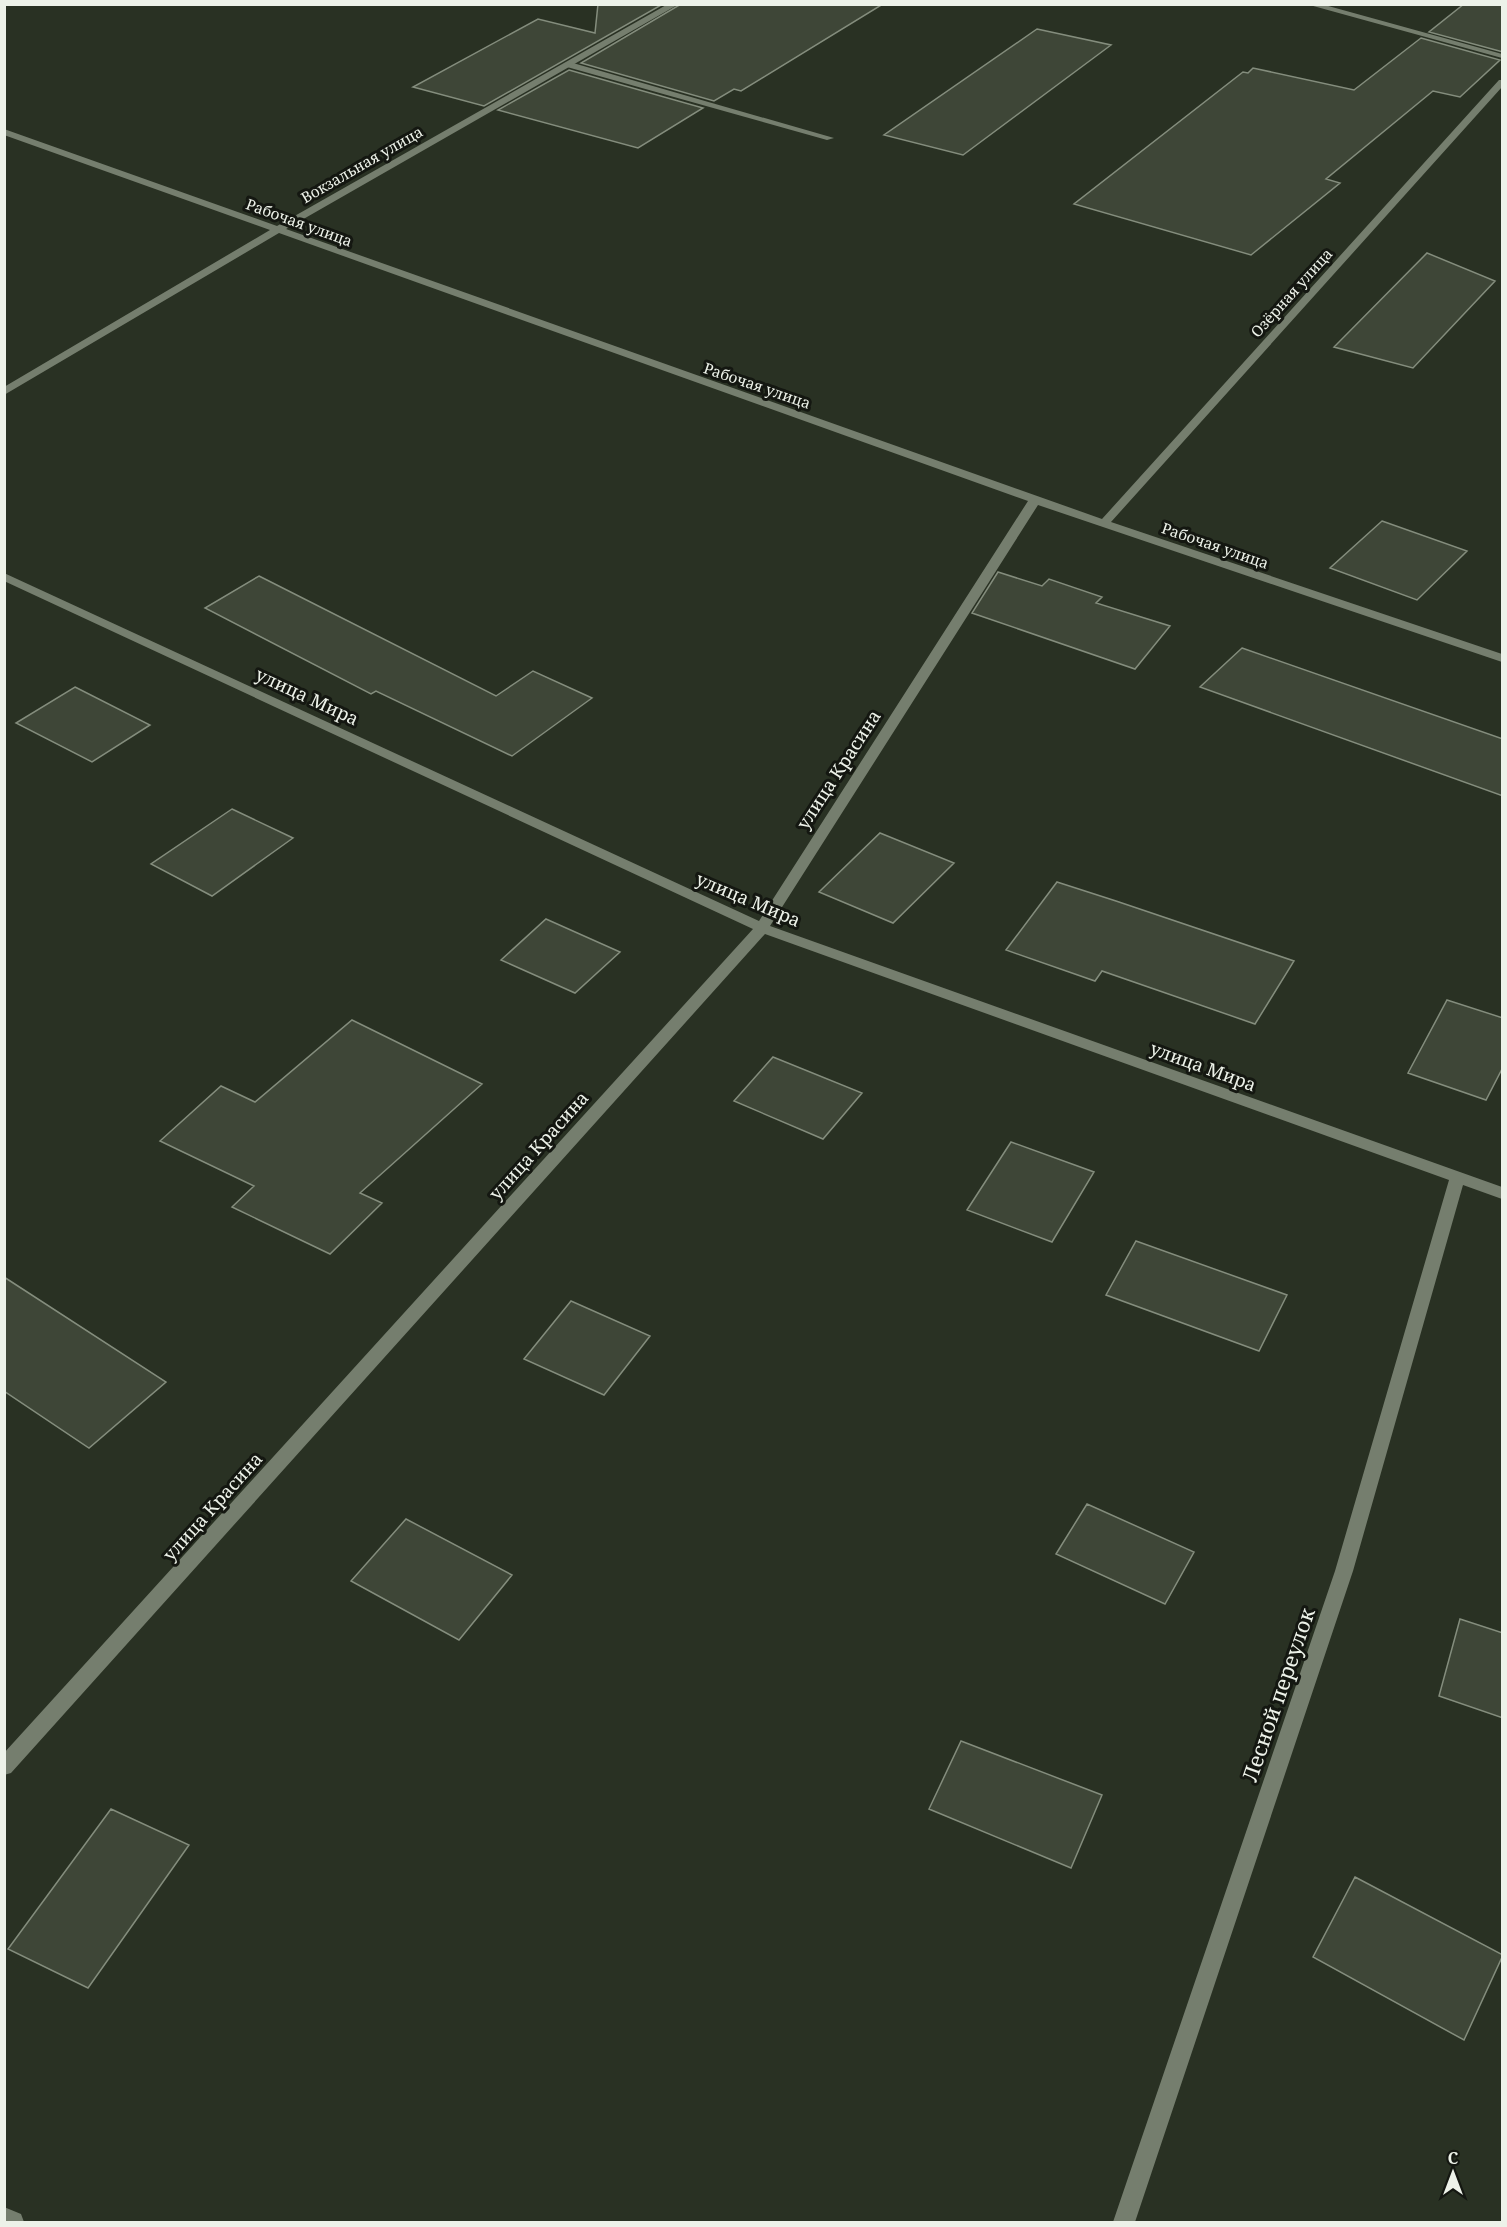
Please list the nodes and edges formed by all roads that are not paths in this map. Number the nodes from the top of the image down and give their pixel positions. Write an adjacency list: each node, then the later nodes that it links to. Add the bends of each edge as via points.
1 (675, 4): 4 (street, Вокзальная улица)
2 (1310, 4): 3 (street)
3 (1503, 56)
4 (570, 64): 7 (street); 8 (street, Вокзальная улица)
5 (1503, 82): 11 (street, Озёрная улица)
6 (4, 132): 8 (street, Рабочая улица)
7 (830, 138)
8 (276, 231): 9 (street, Вокзальная улица); 10 (street, Рабочая улица)
9 (4, 392)
10 (1035, 500): 11 (street, Рабочая улица); 14 (street, улица Красина)
11 (1103, 524): 13 (street, Рабочая улица)
12 (4, 576): 14 (street, улица Мира)
13 (1503, 658)
14 (762, 928): 15 (street, улица Мира); 17 (street, улица Красина)
15 (1457, 1177): 16 (street, улица Мира); 20 (street, Лесной переулок, via 1344,1571)
16 (1503, 1193)
17 (4, 1767)
18 (4, 2218): 19 (street)
19 (14, 2223)
20 (1124, 2223)

